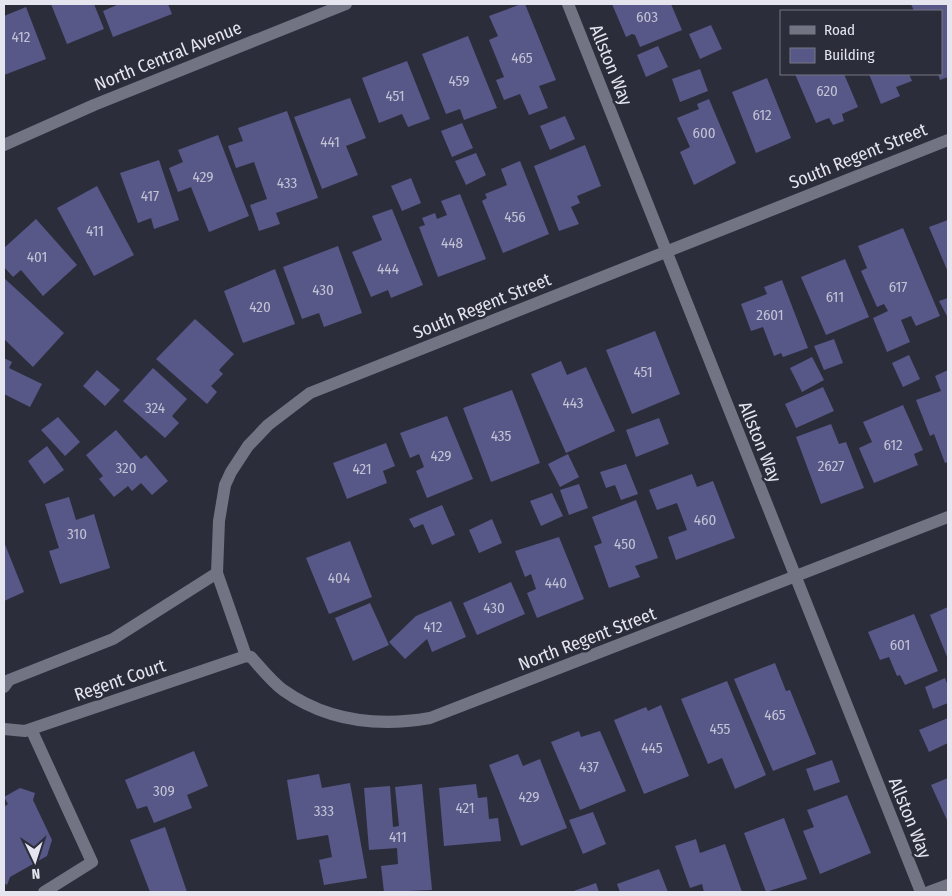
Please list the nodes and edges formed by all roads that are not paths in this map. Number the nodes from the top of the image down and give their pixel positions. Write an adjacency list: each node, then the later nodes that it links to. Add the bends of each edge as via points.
1 (346, 4): 4 (street, North Central Avenue, via 94,105)
2 (568, 4): 5 (street, Allston Way)
3 (948, 140): 5 (street, South Regent Street)
4 (4, 145)
5 (667, 251): 7 (street, South Regent Street, via 310,393 290,407 248,446 225,485 219,521); 8 (street, Allston Way)
6 (948, 517): 8 (street, North Regent Street)
7 (217, 573): 9 (street, South Regent Street); 10 (street, via 113,639 9,680)
8 (795, 577): 9 (street, North Regent Street, via 430,718 404,722 363,722 336,716 282,689 251,657); 15 (street, Allston Way)
9 (246, 656): 12 (street, Regent Court)
10 (4, 687)
11 (4, 729): 12 (street, Regent Court)
12 (31, 729): 14 (street, via 92,862)
13 (948, 885): 16 (street)
14 (44, 892)
15 (921, 892)
16 (929, 892)

